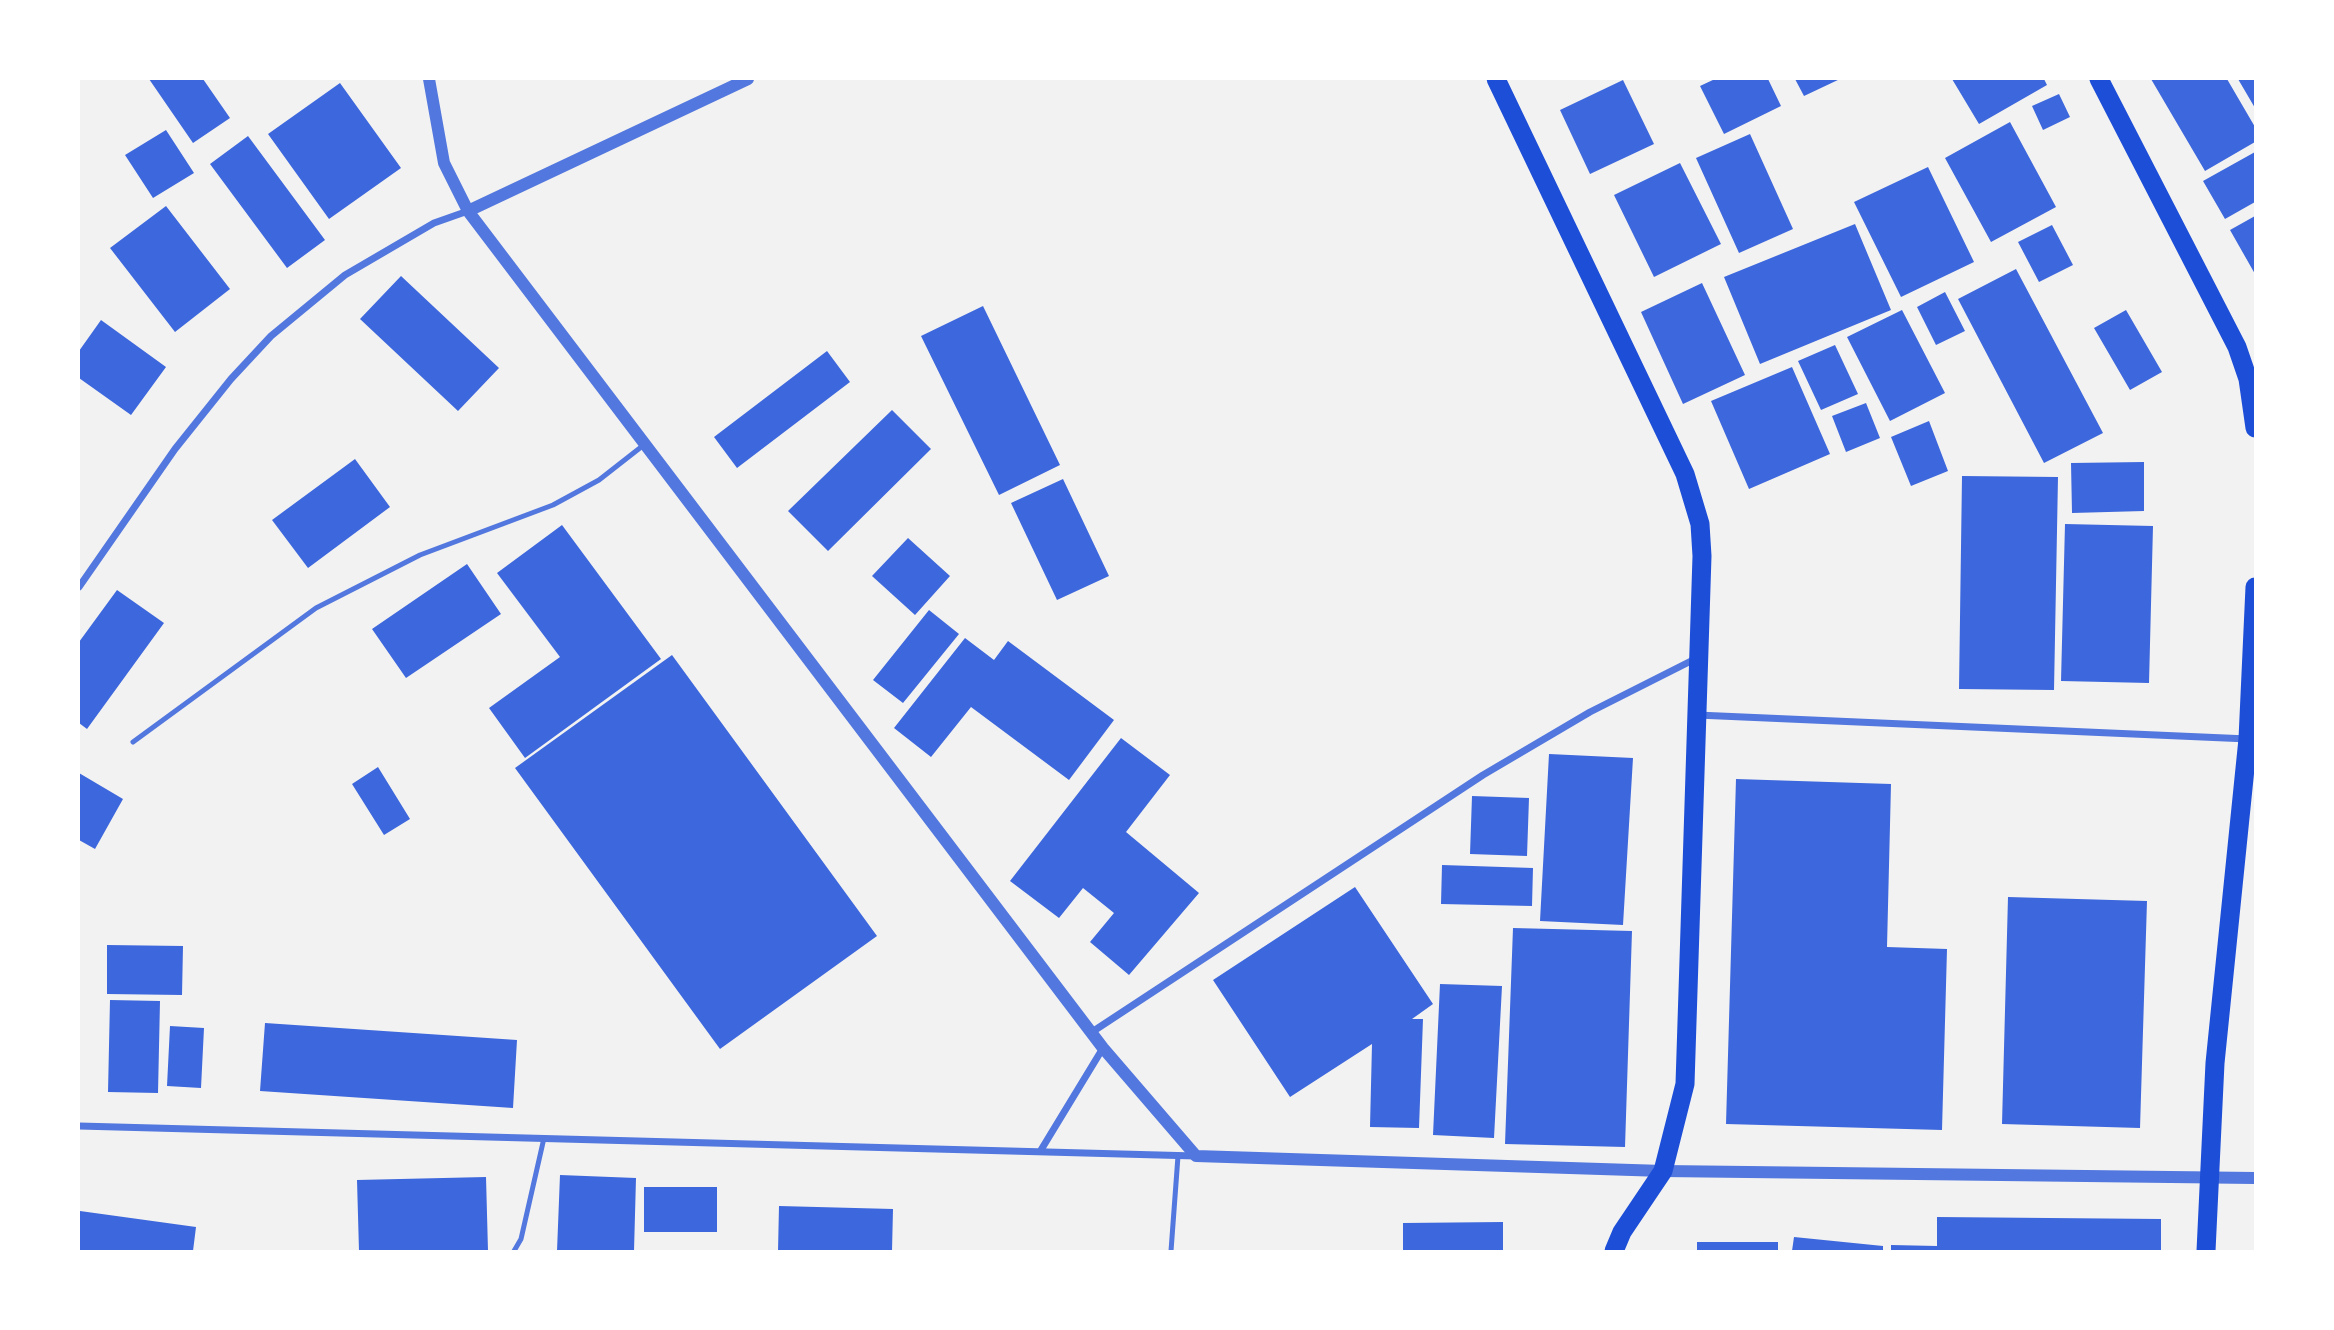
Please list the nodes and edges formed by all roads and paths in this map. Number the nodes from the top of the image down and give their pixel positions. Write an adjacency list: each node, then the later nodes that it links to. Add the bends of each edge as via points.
1 (429, 79): 5 (street, via 444,163)
2 (748, 79): 5 (street)
3 (1496, 79): 10 (highway, via 1693,497 1702,556)
4 (2099, 79): 6 (highway, via 2237,347 2248,379)
5 (468, 211): 7 (street); 8 (street, via 434,223 345,275 271,336 175,449)
6 (2255, 428)
7 (645, 444): 13 (lane, via 600,480 553,505 420,555 316,608); 14 (street)
8 (79, 587)
9 (2255, 587): 12 (highway)
10 (1698, 658): 11 (highway); 14 (street, via 1590,712 1483,775)
11 (1696, 715): 12 (street); 21 (highway, via 1685,1084)
12 (2248, 739): 22 (highway, via 2220,1002)
13 (132, 742)
14 (1091, 1032): 15 (street)
15 (1103, 1048): 18 (street); 20 (street)
16 (79, 1126): 17 (street)
17 (544, 1138): 18 (street); 24 (lane)
18 (1041, 1150): 19 (street)
19 (1178, 1156): 20 (street); 25 (lane)
20 (1196, 1156): 21 (street)
21 (1662, 1171): 22 (street); 26 (highway, via 1622,1232)
22 (2209, 1177): 23 (street); 27 (highway)
23 (2255, 1178)
24 (514, 1251)
25 (1171, 1251)
26 (1615, 1251)
27 (2206, 1251)

